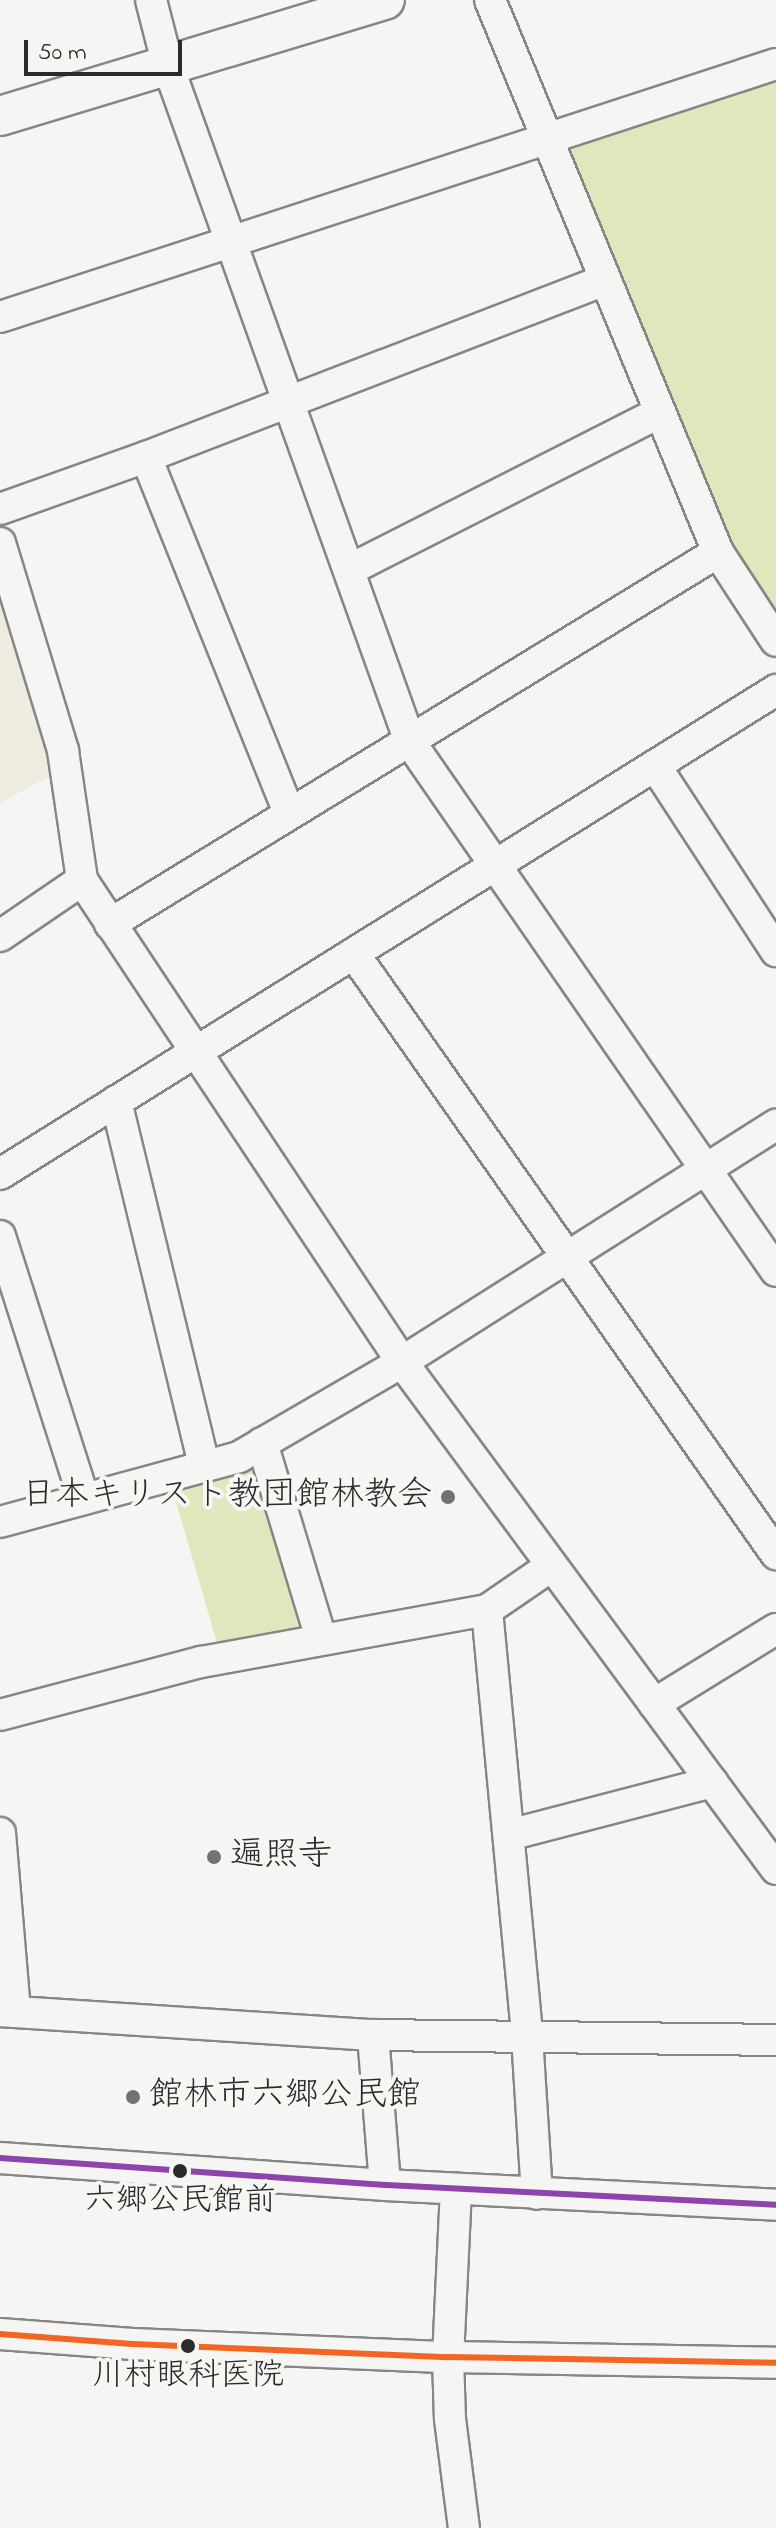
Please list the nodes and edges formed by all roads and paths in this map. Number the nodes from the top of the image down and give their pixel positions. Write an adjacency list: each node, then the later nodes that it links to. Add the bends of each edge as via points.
1 (151, 0): 5 (street)
2 (385, 0): 5 (main road)
3 (490, 0): 7 (street)
4 (776, 64): 7 (street)
5 (168, 66): 6 (main road); 8 (street)
6 (0, 116)
7 (547, 139): 8 (street); 9 (street)
8 (233, 243): 10 (street); 11 (street)
9 (605, 280): 11 (street); 12 (street)
10 (0, 317)
11 (288, 402): 13 (street); 17 (street)
12 (659, 413): 16 (street); 17 (street)
13 (146, 457): 14 (street); 22 (street)
14 (0, 509)
15 (0, 543): 24 (street, via 52,703)
16 (718, 552): 18 (street); 20 (street)
17 (351, 569): 20 (street)
18 (776, 641)
19 (776, 690): 21 (street)
20 (410, 742): 22 (street); 23 (street)
21 (656, 767): 23 (street); 27 (street)
22 (289, 813): 25 (street)
23 (496, 865): 28 (street); 32 (street)
24 (82, 880): 25 (street); 26 (street)
25 (110, 924): 29 (street)
26 (0, 936)
27 (776, 951)
28 (354, 954): 29 (street); 35 (street)
29 (195, 1051): 30 (street); 37 (street)
30 (116, 1101): 33 (street); 39 (street)
31 (776, 1125): 32 (street)
32 (706, 1170): 35 (street); 36 (street)
33 (0, 1174)
34 (0, 1236): 40 (street)
35 (568, 1257): 37 (street); 42 (street)
36 (776, 1271)
37 (402, 1362): 38 (street); 43 (street)
38 (262, 1443): 39 (street, via 239,1457); 46 (street)
39 (204, 1466): 40 (street)
40 (84, 1499): 41 (street)
41 (0, 1522)
42 (776, 1554)
43 (551, 1566): 44 (street); 47 (street)
44 (487, 1610): 46 (street); 51 (street)
45 (776, 1629): 47 (street)
46 (321, 1639): 48 (street, via 201,1662)
47 (654, 1704): 49 (street)
48 (0, 1715)
49 (712, 1782): 51 (street); 52 (street)
50 (0, 1833): 53 (street)
51 (509, 1835): 55 (street)
52 (776, 1869)
53 (8, 2011): 54 (street)
54 (373, 2035): 55 (street); 58 (street)
55 (527, 2036): 56 (street); 60 (street)
56 (776, 2040)
57 (0, 2158): 58 (street)
58 (385, 2185): 59 (street)
59 (456, 2189): 60 (street); 63 (street)
60 (537, 2194): 61 (street)
61 (776, 2205)
62 (0, 2334): 63 (street)
63 (448, 2357): 64 (street); 65 (street)
64 (776, 2363)
65 (464, 2528)

